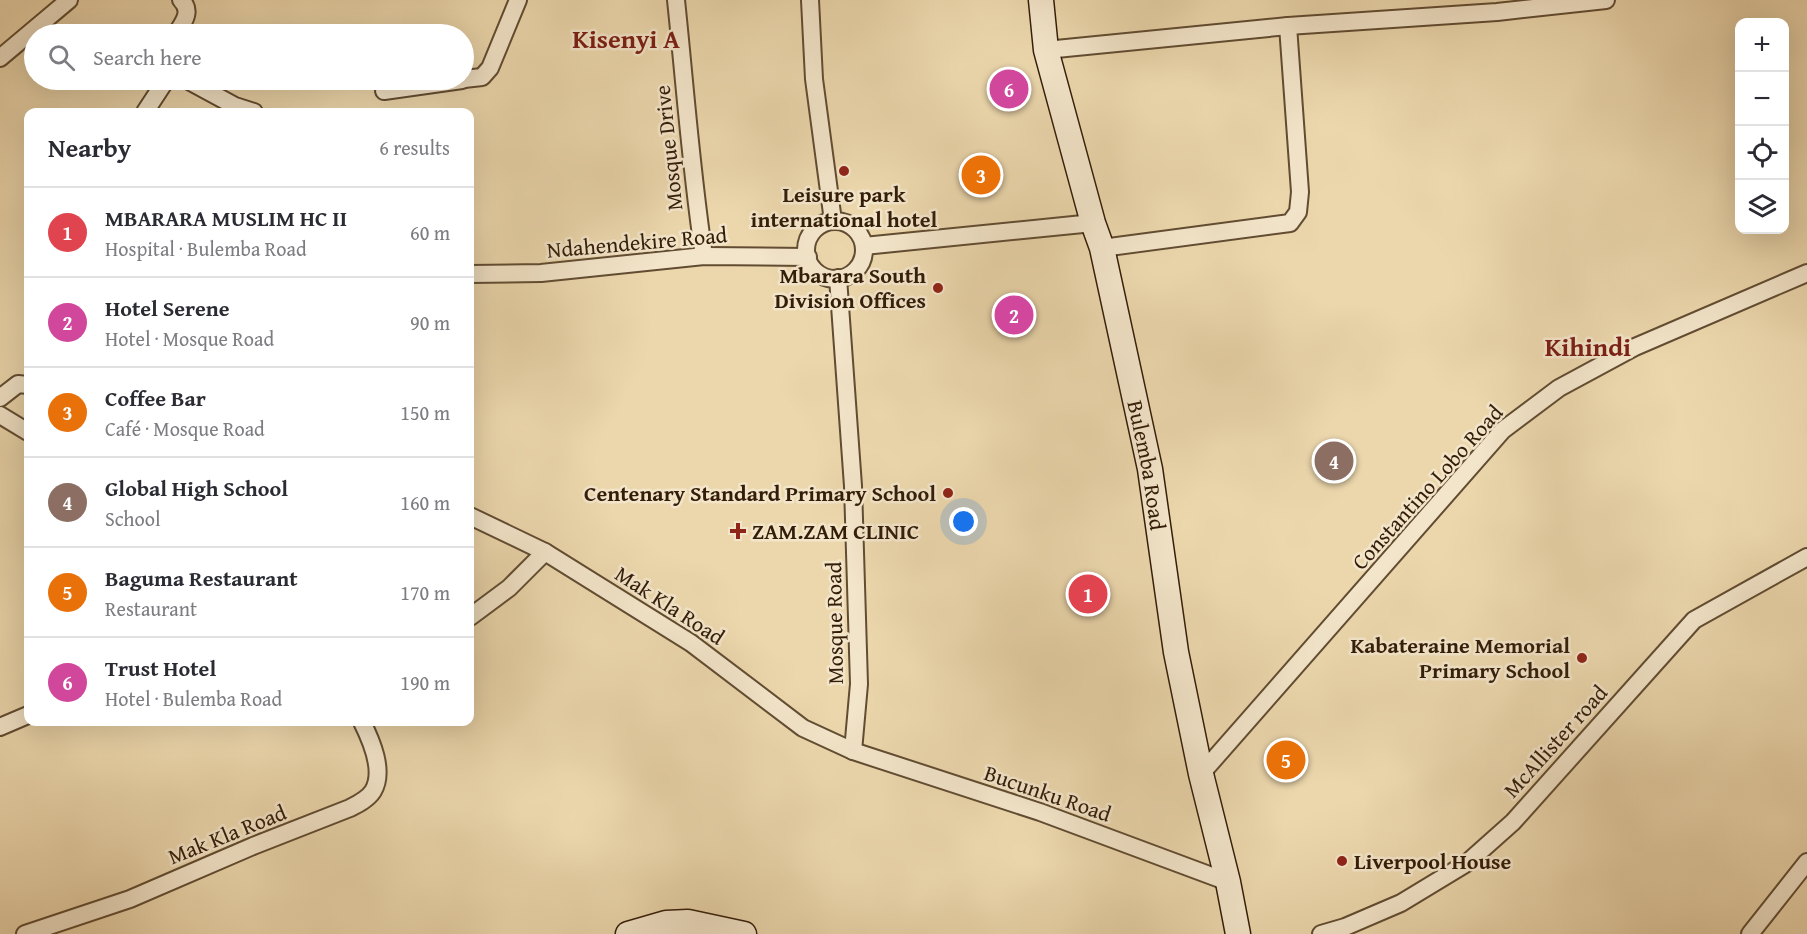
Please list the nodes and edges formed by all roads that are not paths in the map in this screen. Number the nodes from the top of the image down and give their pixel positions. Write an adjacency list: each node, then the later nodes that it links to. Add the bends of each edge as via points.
1 (69, 0): 8 (street)
2 (181, 0): 9 (street, via 187,11)
3 (518, 0): 14 (street, via 490,68)
4 (676, 0): 25 (street, Mosque Drive)
5 (810, 0): 21 (street, via 814,78)
6 (1041, 0): 12 (main road, Bulemba Road)
7 (1606, 0): 10 (street, via 1497,12)
8 (40, 24)
9 (182, 24)
10 (1287, 26): 12 (street); 24 (street, via 1300,192 1298,212 1290,223)
11 (24, 38): 13 (street)
12 (1046, 50): 22 (main road, Bulemba Road)
13 (0, 58)
14 (474, 77)
15 (159, 90): 19 (street)
16 (206, 90): 20 (street)
17 (391, 90): 18 (street)
18 (384, 91)
19 (148, 108)
20 (242, 108)
21 (833, 221): 23 (street, via 857,230); 26 (street, via 816,228 810,236)
22 (1093, 223): 23 (street); 24 (main road, Bulemba Road)
23 (864, 246): 29 (street, via 864,255 855,271)
24 (1102, 248): 42 (main road, Bulemba Road, via 1150,469 1176,652)
25 (704, 256): 26 (street, Ndahendekire Road); 28 (street, Ndahendekire Road, via 541,273)
26 (808, 257): 29 (street, via 822,275)
27 (1807, 273): 42 (street, Constantino Lobo Road, via 1635,347 1559,388 1503,430)
28 (474, 274)
29 (838, 278): 41 (street, Mosque Road, via 853,497 859,684)
30 (24, 385): 31 (street, via 18,384)
31 (0, 398)
32 (0, 415): 33 (street)
33 (24, 430)
34 (474, 518): 35 (street, Mak Kla Road)
35 (545, 552): 37 (street, via 509,588); 41 (street, Mak Kla Road, via 691,643 803,728)
36 (1807, 556): 49 (street, McAllister road, via 1694,620 1513,822 1467,863 1401,903)
37 (474, 614)
38 (24, 717): 40 (street)
39 (364, 726): 45 (street, Mak Kla Road, via 374,748 377,774 373,790 362,801 130,899)
40 (0, 727)
41 (853, 751): 44 (street, Bucunku Road, via 1040,812)
42 (1201, 774): 44 (main road, Bulemba Road)
43 (1807, 862): 50 (street)
44 (1228, 882): 48 (main road, Bulemba Road)
45 (25, 934)
46 (628, 934): 47 (main road, via 688,921)
47 (744, 934)
48 (1238, 934)
49 (1322, 934)
50 (1750, 934)

